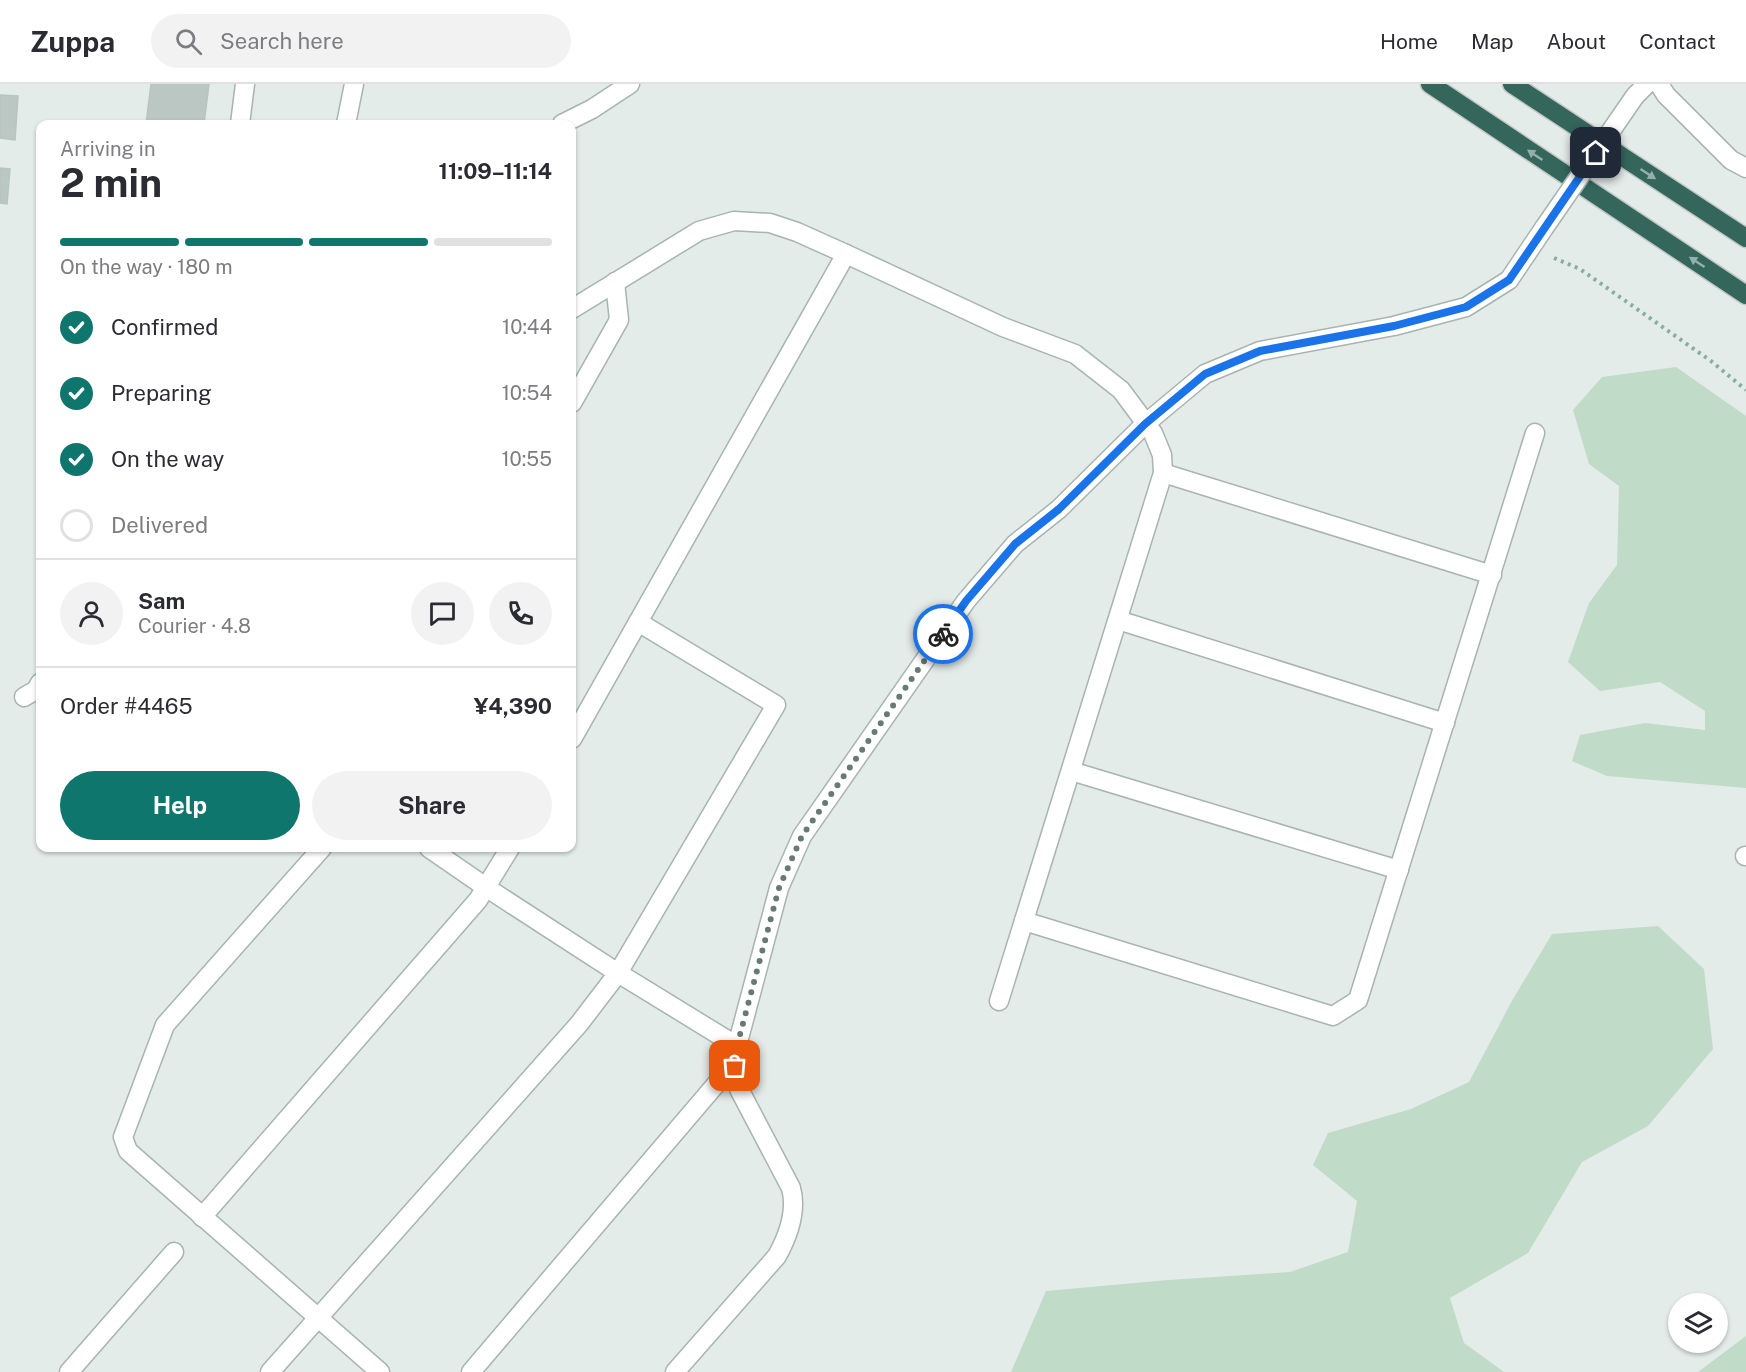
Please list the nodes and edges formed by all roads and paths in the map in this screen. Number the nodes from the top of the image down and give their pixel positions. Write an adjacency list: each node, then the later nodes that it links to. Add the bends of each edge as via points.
1 (245, 84): 8 (street)
2 (354, 84): 9 (street)
3 (630, 84): 10 (street)
4 (1430, 84): 16 (highway, one-way to 4)
5 (1512, 84): 12 (highway, one-way to 12)
6 (1659, 84): 11 (street, via 1731,160)
7 (1641, 90): 13 (street, bridge)
8 (240, 120)
9 (347, 120)
10 (570, 120)
11 (1746, 168)
12 (1746, 238)
13 (1531, 248): 18 (path, via 1580,269); 20 (street, via 1509,280 1466,307 1394,326 1260,351 1205,374)
14 (846, 254): 15 (street, via 770,223 734,221 699,231); 20 (street, via 1003,327 1075,354 1121,390); 25 (street)
15 (615, 282): 17 (street); 19 (street, via 619,320)
16 (1746, 295)
17 (576, 306)
18 (1746, 390)
19 (576, 396)
20 (1145, 424): 22 (street, via 1162,455); 39 (street, via 1059,509 1015,544 966,601 802,836 779,888)
21 (1535, 433): 23 (street)
22 (1163, 473): 23 (street); 24 (street)
23 (1492, 575): 28 (street)
24 (1118, 620): 28 (street); 30 (street)
25 (638, 622): 29 (street); 37 (street, via 776,705)
26 (36, 690): 27 (street)
27 (24, 697)
28 (1445, 723): 34 (street)
29 (576, 732)
30 (1071, 771): 34 (street); 36 (street)
31 (318, 852): 41 (street, via 165,1025 123,1137 128,1151)
32 (435, 852): 35 (street)
33 (508, 852): 35 (street)
34 (1399, 870): 36 (street, via 1358,1000 1333,1016)
35 (487, 888): 37 (street); 41 (street)
36 (1024, 921): 38 (street)
37 (618, 973): 39 (street); 43 (street, via 579,1024)
38 (999, 1001)
39 (737, 1046): 40 (street)
40 (736, 1072): 47 (street, via 723,1076); 48 (street, via 739,1089 794,1201 785,1241 777,1256)
41 (202, 1217): 43 (street)
42 (174, 1252): 44 (street)
43 (318, 1319): 45 (street); 46 (street)
44 (69, 1372)
45 (270, 1372)
46 (380, 1372)
47 (471, 1372)
48 (675, 1372)

